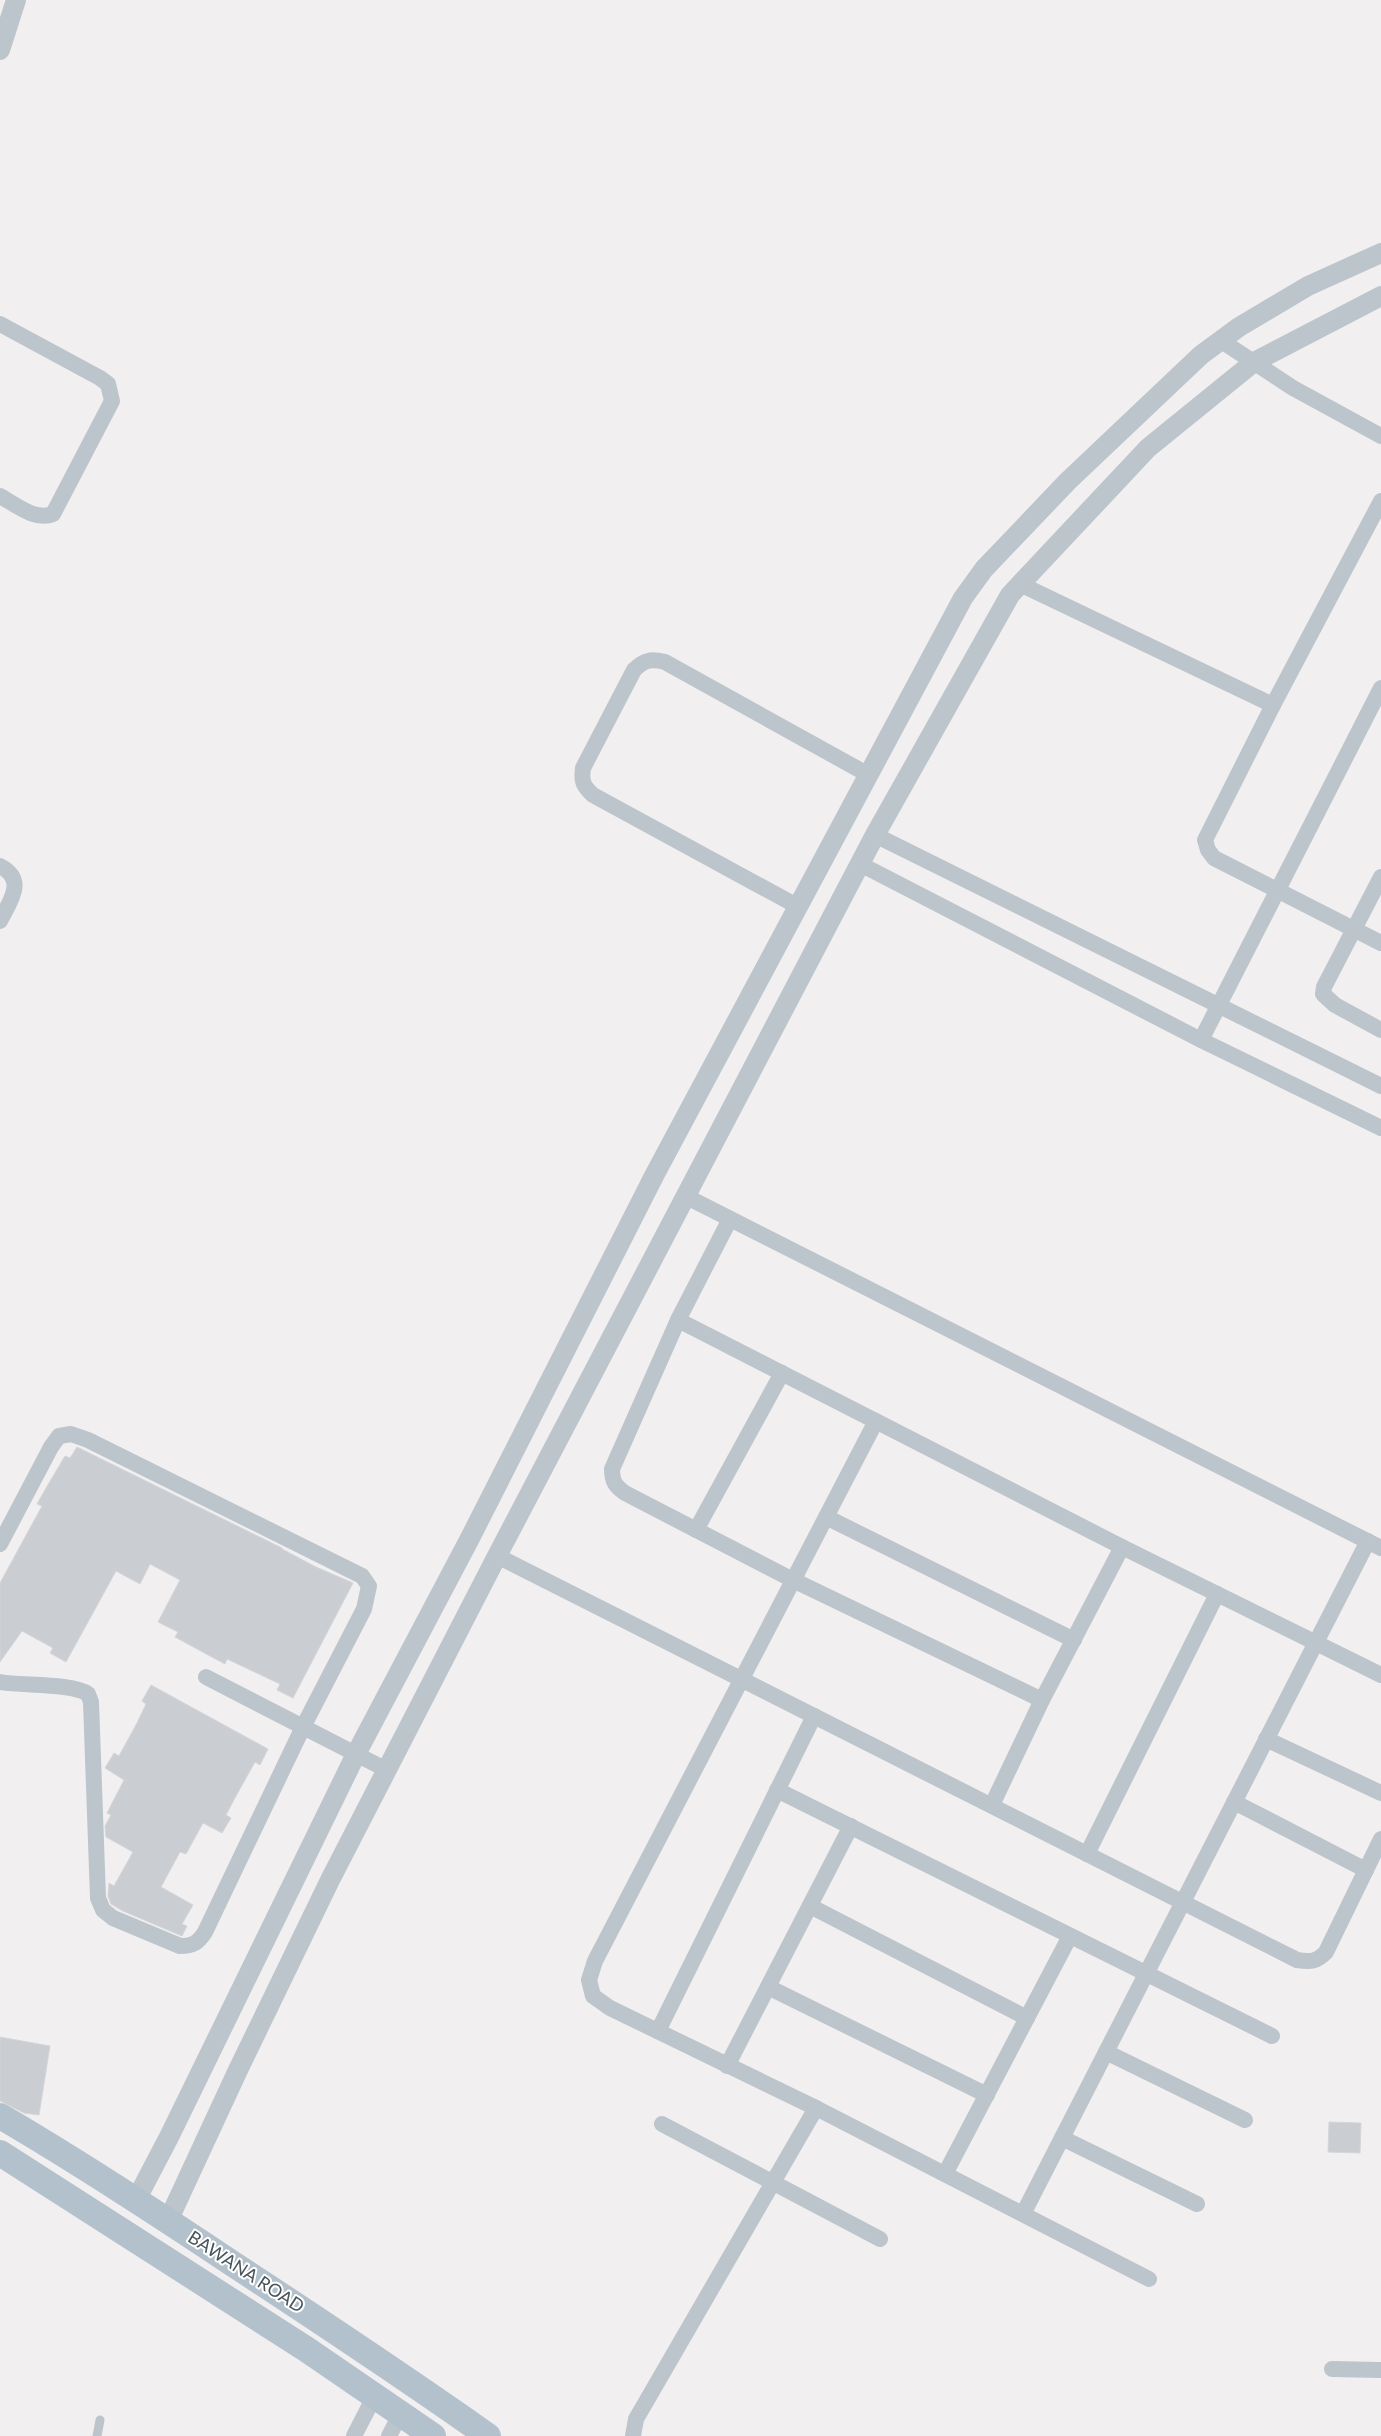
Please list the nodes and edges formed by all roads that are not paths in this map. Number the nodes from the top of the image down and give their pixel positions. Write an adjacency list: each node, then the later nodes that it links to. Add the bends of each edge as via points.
1 (16, 0): 2 (street)
2 (0, 50)
3 (1381, 253): 6 (street, via 1308,286)
4 (1381, 296): 7 (street)
5 (0, 324): 9 (street, via 100,378 108,384 112,401 53,514 44,517 31,513)
6 (1220, 340): 7 (street); 14 (street, via 1113,436 974,581)
7 (1254, 362): 8 (street, via 1293,388); 11 (street, via 1148,448)
8 (1381, 436)
9 (0, 496)
10 (1381, 501): 13 (street)
11 (1020, 584): 13 (street); 15 (street, via 1010,596)
12 (1381, 688): 19 (street)
13 (1273, 705): 19 (street, via 1206,840 1214,858)
14 (868, 774): 20 (street); 20 (street, via 666,662 651,659 641,662 634,670 583,768 581,779 584,787)
15 (875, 835): 16 (street); 24 (street)
16 (860, 864): 26 (street); 29 (street)
17 (0, 866): 21 (street, via 13,875 15,883 13,895)
18 (1381, 877): 22 (street)
19 (1278, 891): 22 (street); 24 (street)
20 (797, 906): 52 (street)
21 (0, 921)
22 (1354, 929): 23 (street); 25 (street, via 1323,994 1335,1005)
23 (1381, 943)
24 (1219, 1006): 26 (street); 27 (street)
25 (1381, 1030)
26 (1201, 1040): 28 (street)
27 (1381, 1086)
28 (1381, 1128)
29 (687, 1197): 30 (street); 39 (street)
30 (730, 1219): 31 (street); 37 (street)
31 (678, 1320): 32 (street); 35 (street, via 612,1469 612,1478 625,1493)
32 (782, 1373): 33 (street); 35 (street)
33 (876, 1421): 34 (street); 38 (street)
34 (826, 1517): 40 (street); 42 (street)
35 (696, 1530): 40 (street)
36 (0, 1544): 50 (street, via 51,1447 59,1436 71,1434 362,1576 369,1586 364,1609)
37 (1374, 1544): 43 (street)
38 (1122, 1547): 41 (street); 42 (street)
39 (497, 1556): 46 (street); 53 (street)
40 (793, 1580): 46 (street); 48 (street)
41 (1217, 1594): 43 (street); 60 (street)
42 (1074, 1640): 48 (street)
43 (1316, 1643): 44 (street); 51 (street)
44 (1381, 1675)
45 (206, 1677): 50 (street)
46 (742, 1679): 49 (street); 68 (street, via 594,1961 590,1980 593,1996)
47 (0, 1682): 50 (street, via 73,1688 88,1694 91,1702 98,1898 103,1910 113,1918 180,1946 191,1946 205,1932)
48 (1042, 1700): 57 (street)
49 (814, 1716): 54 (street); 57 (street)
50 (303, 1727): 52 (street)
51 (1266, 1740): 55 (street); 56 (street)
52 (356, 1754): 53 (street); 81 (street)
53 (387, 1770): 84 (street, via 238,2070)
54 (777, 1790): 58 (street); 68 (street)
55 (1381, 1794)
56 (1234, 1802): 61 (street); 62 (street)
57 (992, 1806): 60 (street)
58 (851, 1826): 63 (street); 64 (street)
59 (1381, 1839): 61 (street)
60 (1087, 1854): 62 (street)
61 (1366, 1870): 62 (street, via 1326,1952 1310,1962 1297,1960)
62 (1183, 1902): 65 (street)
63 (810, 1906): 66 (street); 67 (street)
64 (1070, 1936): 65 (street); 67 (street)
65 (1146, 1973): 69 (street); 70 (street)
66 (768, 1987): 71 (street); 72 (street)
67 (1027, 2018): 72 (street)
68 (658, 2032): 71 (street)
69 (1272, 2036)
70 (1106, 2052): 75 (street); 77 (street)
71 (727, 2066): 73 (street)
72 (987, 2095): 79 (street)
73 (816, 2108): 79 (street); 80 (street)
74 (0, 2116): 81 (main road, BAWANA ROAD)
75 (1244, 2120)
76 (662, 2124): 80 (street)
77 (1062, 2138): 82 (street); 83 (street)
78 (0, 2153): 89 (main road, BAWANA ROAD, via 306,2349)
79 (945, 2174): 83 (street)
80 (772, 2183): 85 (street); 97 (street, via 643,2406 636,2419)
81 (136, 2200): 84 (main road, BAWANA ROAD)
82 (1197, 2204)
83 (1022, 2214): 86 (street)
84 (168, 2221): 96 (main road, BAWANA ROAD)
85 (880, 2239)
86 (1150, 2279)
87 (1332, 2369): 88 (street)
88 (1381, 2370)
89 (374, 2397): 90 (main road, BAWANA ROAD); 93 (street)
90 (401, 2413): 94 (street); 95 (main road, BAWANA ROAD)
91 (100, 2420): 92 (lane)
92 (97, 2436)
93 (354, 2436)
94 (389, 2436)
95 (433, 2436)
96 (488, 2436)
97 (634, 2436)

